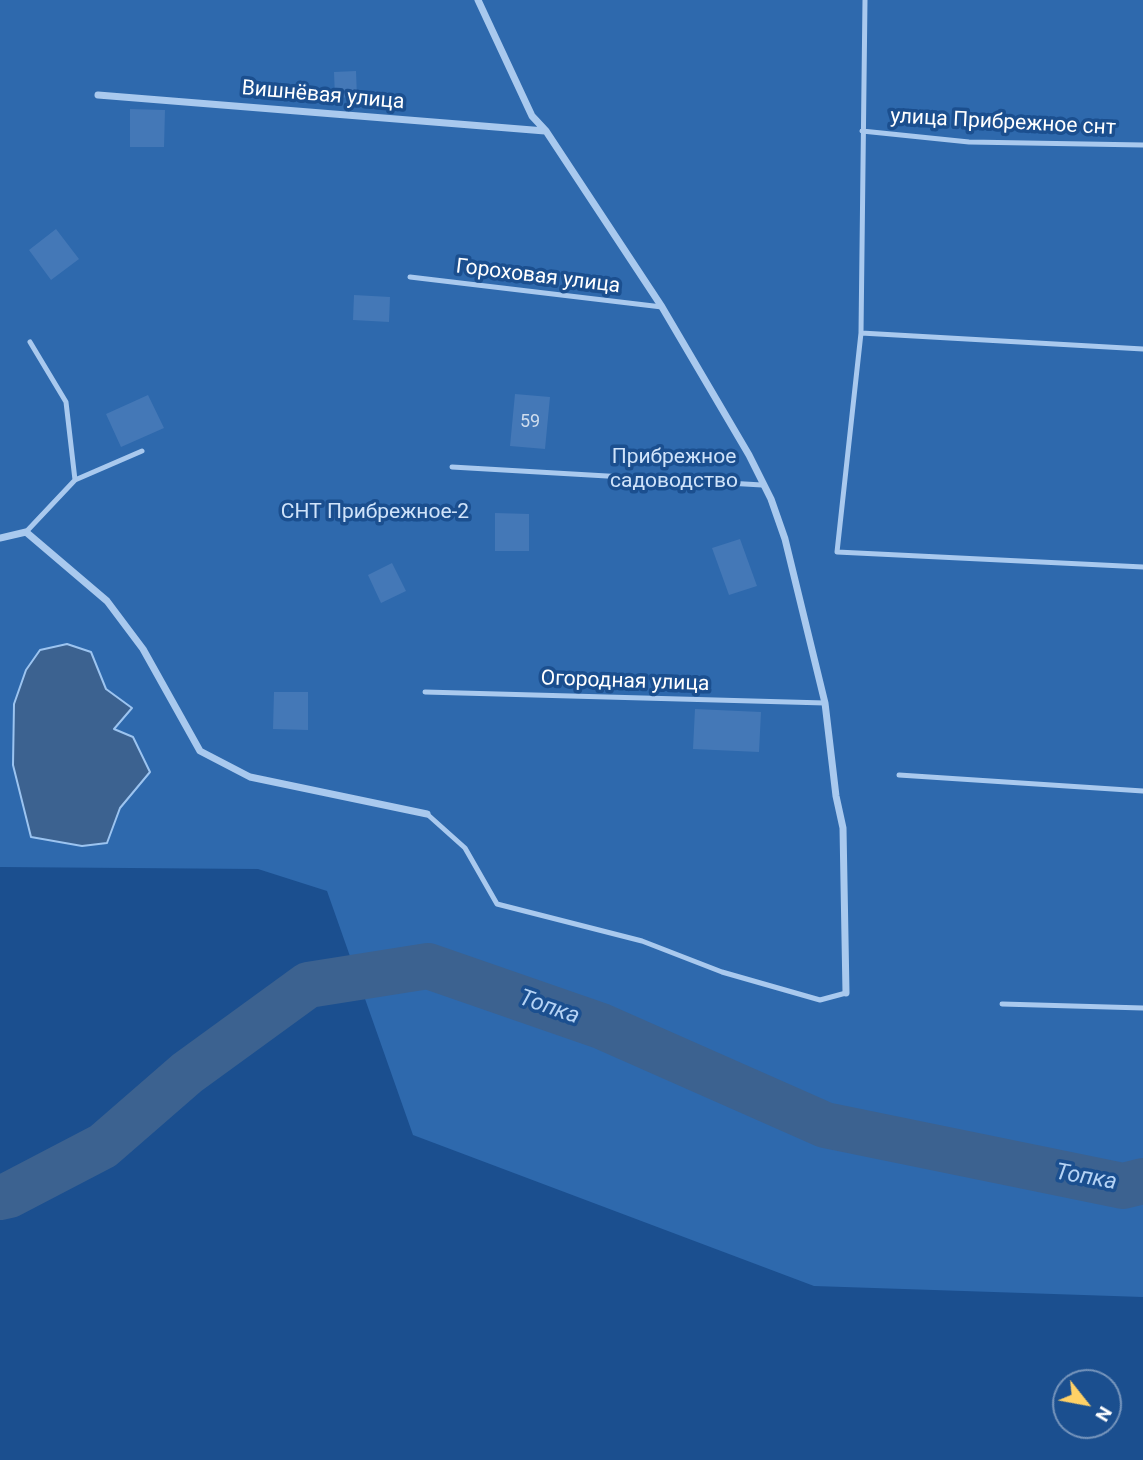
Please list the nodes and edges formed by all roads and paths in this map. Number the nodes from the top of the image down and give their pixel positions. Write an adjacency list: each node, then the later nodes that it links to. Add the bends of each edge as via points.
1 (478, 0): 4 (street, via 532,116)
2 (864, 0): 5 (lane)
3 (97, 95): 4 (street, Вишнёвая улица)
4 (546, 131): 8 (street)
5 (862, 131): 6 (lane, улица Прибрежное снт, via 969,142); 9 (lane)
6 (1143, 145)
7 (410, 277): 8 (lane, Гороховая улица)
8 (662, 307): 15 (street)
9 (861, 333): 11 (lane); 18 (lane, via 837,552)
10 (30, 342): 14 (lane, via 66,402)
11 (1143, 349)
12 (142, 451): 14 (lane)
13 (452, 467): 15 (lane)
14 (75, 480): 16 (lane)
15 (762, 485): 20 (street, via 785,540)
16 (26, 532): 17 (street); 23 (street, via 107,601 143,649 200,751 250,777)
17 (0, 538)
18 (1143, 567)
19 (425, 692): 20 (lane, Огородная улица)
20 (825, 703): 24 (street, via 844,828)
21 (899, 775): 22 (lane)
22 (1143, 791)
23 (426, 814): 24 (lane, via 465,848 498,904 642,941 722,972 820,1000)
24 (846, 993)
25 (1002, 1004): 26 (lane)
26 (1143, 1008)

